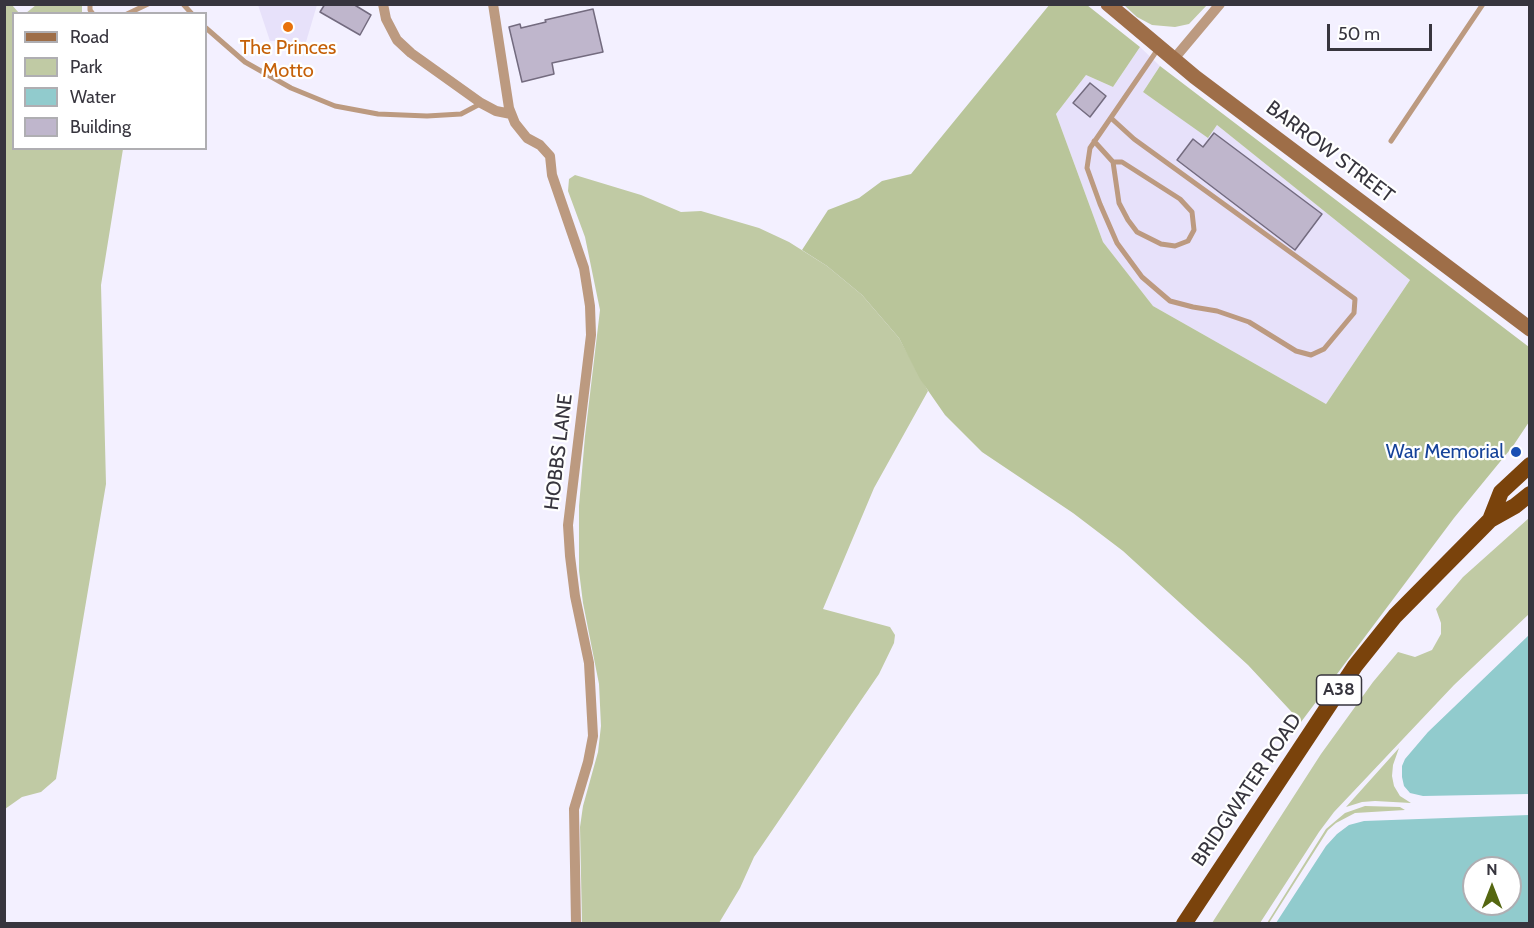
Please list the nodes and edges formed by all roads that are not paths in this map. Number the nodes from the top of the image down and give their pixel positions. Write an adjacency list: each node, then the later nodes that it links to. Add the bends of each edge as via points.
1 (148, 4): 7 (lane)
2 (383, 4): 11 (street, via 397,40)
3 (493, 4): 12 (street, HOBBS LANE)
4 (1108, 4): 9 (main road, BARROW STREET)
5 (1220, 4): 10 (street)
6 (1483, 4): 15 (lane)
7 (131, 12)
8 (207, 29): 11 (lane, via 245,62 291,88 335,106 378,114 427,116 461,114)
9 (1158, 48): 10 (main road, BARROW STREET); 13 (lane)
10 (1173, 60): 17 (main road, BARROW STREET)
11 (481, 104): 12 (street)
12 (511, 114): 22 (street, HOBBS LANE, via 528,138 550,156 552,176 584,268 590,306 591,335 568,525 575,596 589,663 593,736 574,809)
13 (1111, 118): 14 (lane); 14 (lane, via 1134,139 1355,299 1354,314 1324,350 1311,355 1296,351 1249,322 1170,301 1142,277 1117,243 1087,168)
14 (1094, 141): 16 (lane)
15 (1391, 141)
16 (1113, 162): 16 (lane, via 1119,203 1137,232 1161,244 1176,246 1188,242 1194,230 1192,212 1180,199 1122,162)
17 (1530, 329)
18 (1530, 465): 21 (highway, BRIDGWATER ROAD / A38, via 1501,492)
19 (1530, 494): 20 (highway, BRIDGWATER ROAD / A38)
20 (1522, 503): 21 (highway, BRIDGWATER ROAD / A38)
21 (1490, 520): 23 (highway, BRIDGWATER ROAD / A38, via 1395,616 1354,666)
22 (576, 924)
23 (1184, 924)

